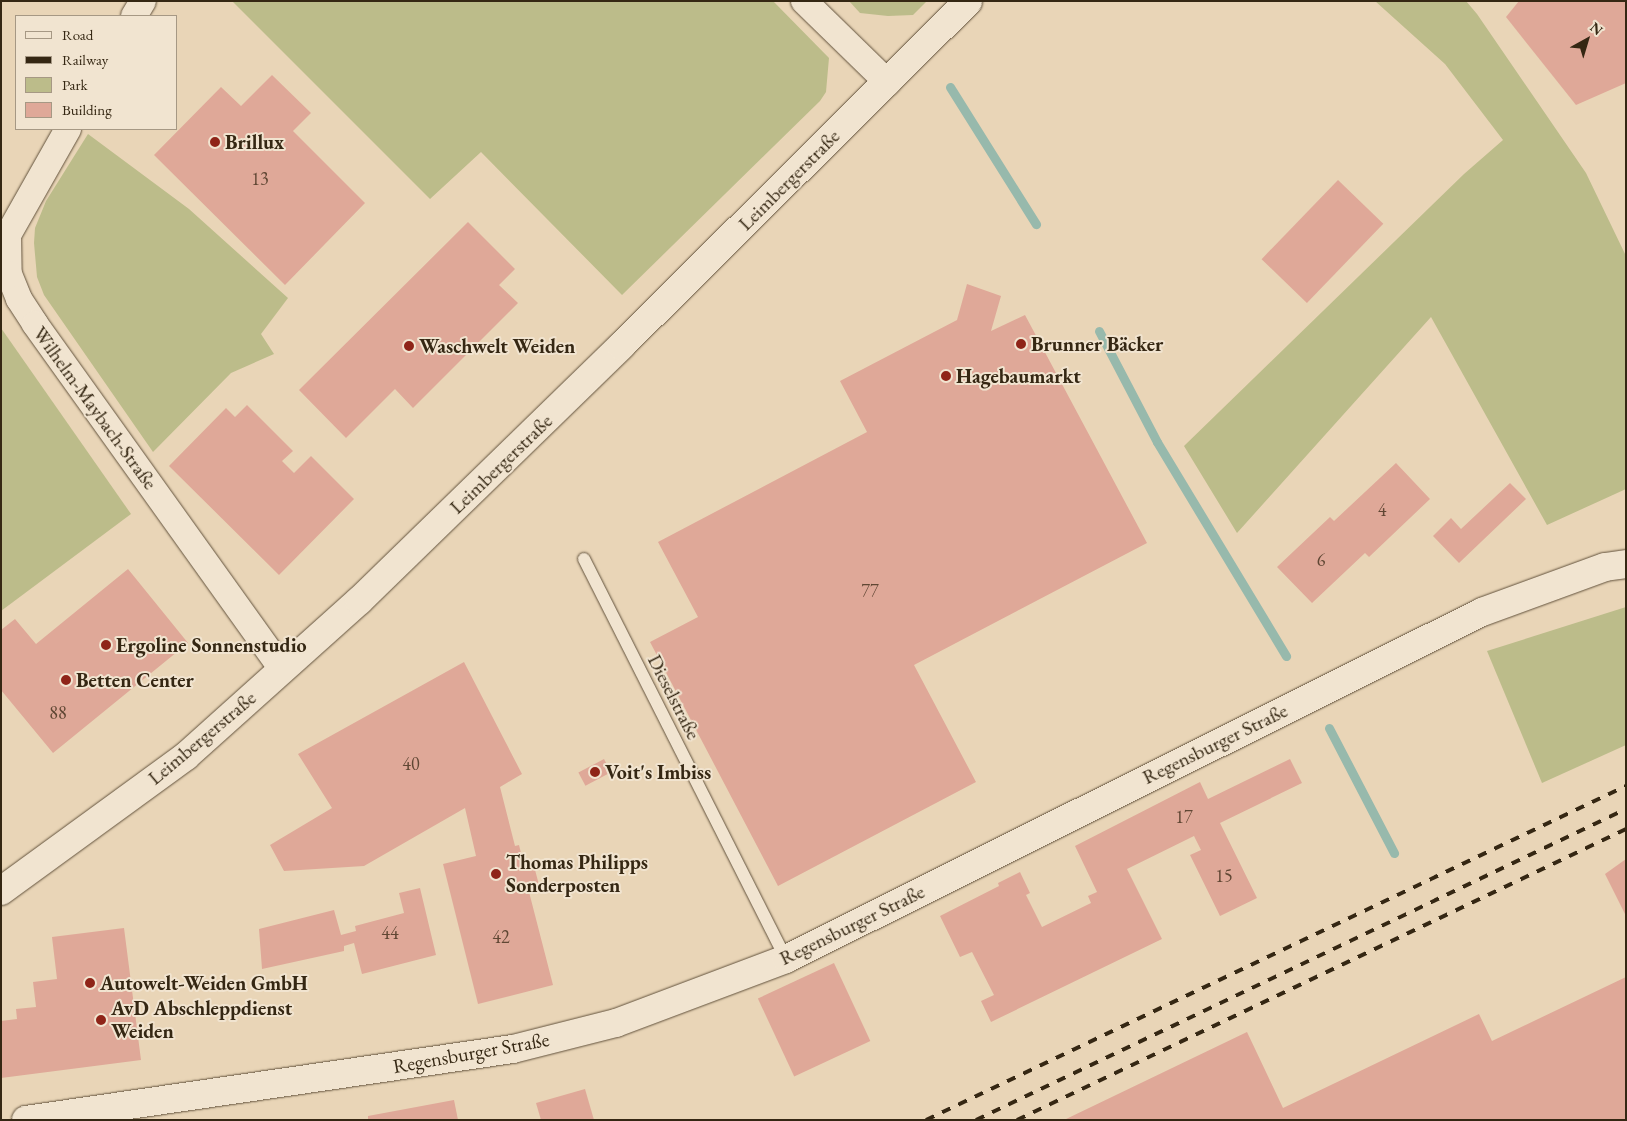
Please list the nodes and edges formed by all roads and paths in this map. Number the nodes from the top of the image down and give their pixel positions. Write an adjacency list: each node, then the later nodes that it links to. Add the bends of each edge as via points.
1 (143, 1): 4 (street)
2 (804, 1): 5 (street)
3 (968, 1): 5 (main road, Leimbergerstraße)
4 (135, 15)
5 (888, 83): 9 (main road, Leimbergerstraße, via 446,518)
6 (67, 130): 9 (street, Wilhelm-Maybach-Straße, via 8,235 8,274 35,324)
7 (584, 559): 11 (lane, Dieselstraße)
8 (1626, 564): 11 (main road, Regensburger Straße, via 1605,567 1482,612)
9 (282, 669): 10 (main road, Leimbergerstraße, via 186,756)
10 (1, 891)
11 (786, 959): 12 (main road, Regensburger Straße, via 616,1023 513,1049)
12 (26, 1120)

